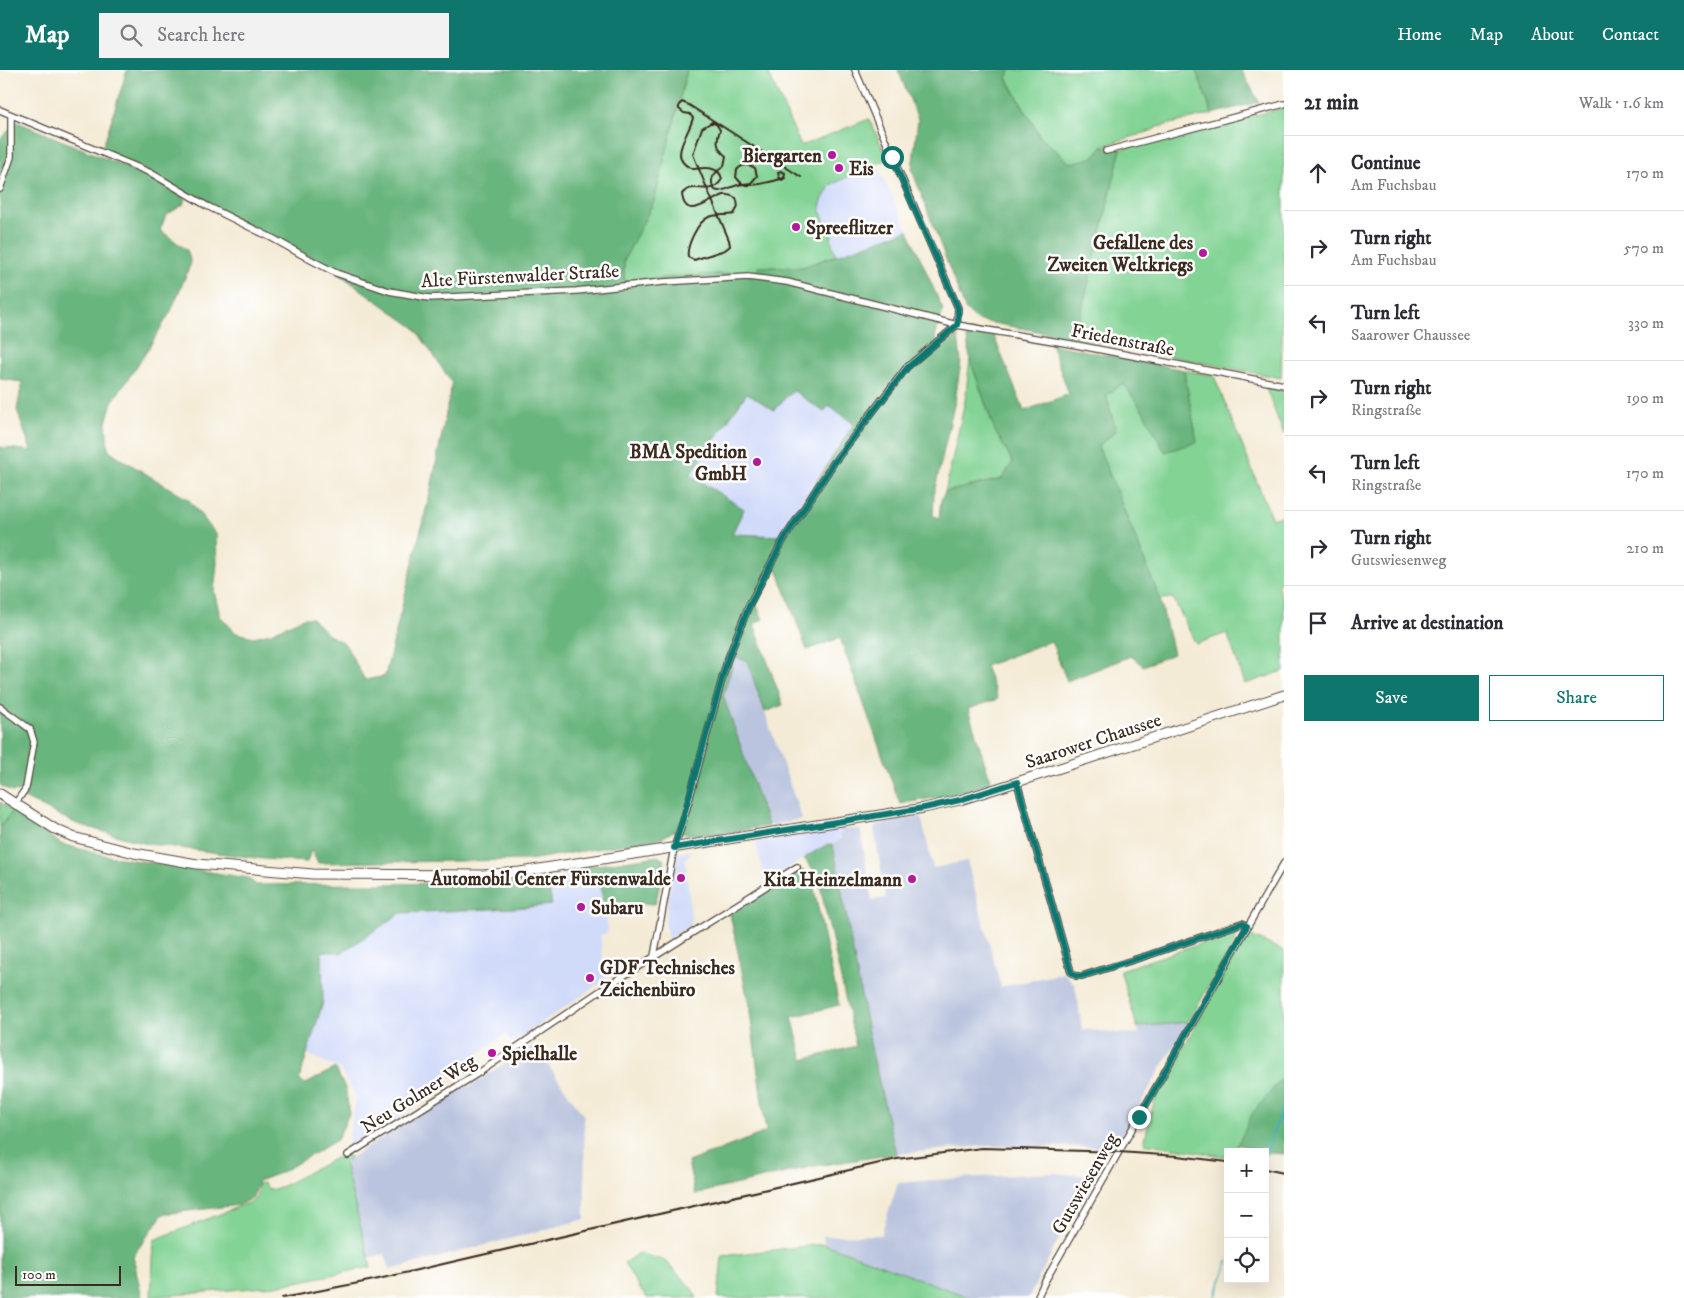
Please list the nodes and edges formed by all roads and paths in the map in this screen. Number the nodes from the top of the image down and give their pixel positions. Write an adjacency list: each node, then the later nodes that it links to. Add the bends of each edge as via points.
1 (855, 70): 7 (street, via 958,308)
2 (1284, 104): 5 (street)
3 (0, 110): 4 (street, Alte Fürstenwalder Straße)
4 (10, 115): 6 (street, via 11,157); 7 (street, Alte Fürstenwalder Straße, via 151,174 336,273 389,291 429,298 576,291 748,277 787,282)
5 (1106, 150)
6 (0, 188)
7 (957, 325): 8 (street, Friedenstraße); 14 (street, via 907,368 835,461 772,561 749,606 727,661)
8 (1284, 385)
9 (1284, 695): 11 (main road, Saarower Chaussee)
10 (0, 707): 13 (street, via 30,729 34,742 26,788)
11 (1017, 782): 14 (main road, Saarower Chaussee, via 924,808); 17 (street, via 1071,972 1076,976 1242,923)
12 (2, 796): 13 (main road, Saarower Chaussee)
13 (15, 804): 14 (main road, Saarower Chaussee, via 55,829 90,843 197,864 313,874 474,875)
14 (674, 848): 18 (street)
15 (1284, 863): 17 (street, Gutswiesenweg)
16 (797, 867): 18 (street, Neu Golmer Weg)
17 (1247, 926): 20 (street, Gutswiesenweg)
18 (654, 956): 19 (street, Neu Golmer Weg)
19 (348, 1155)
20 (1036, 1298)

